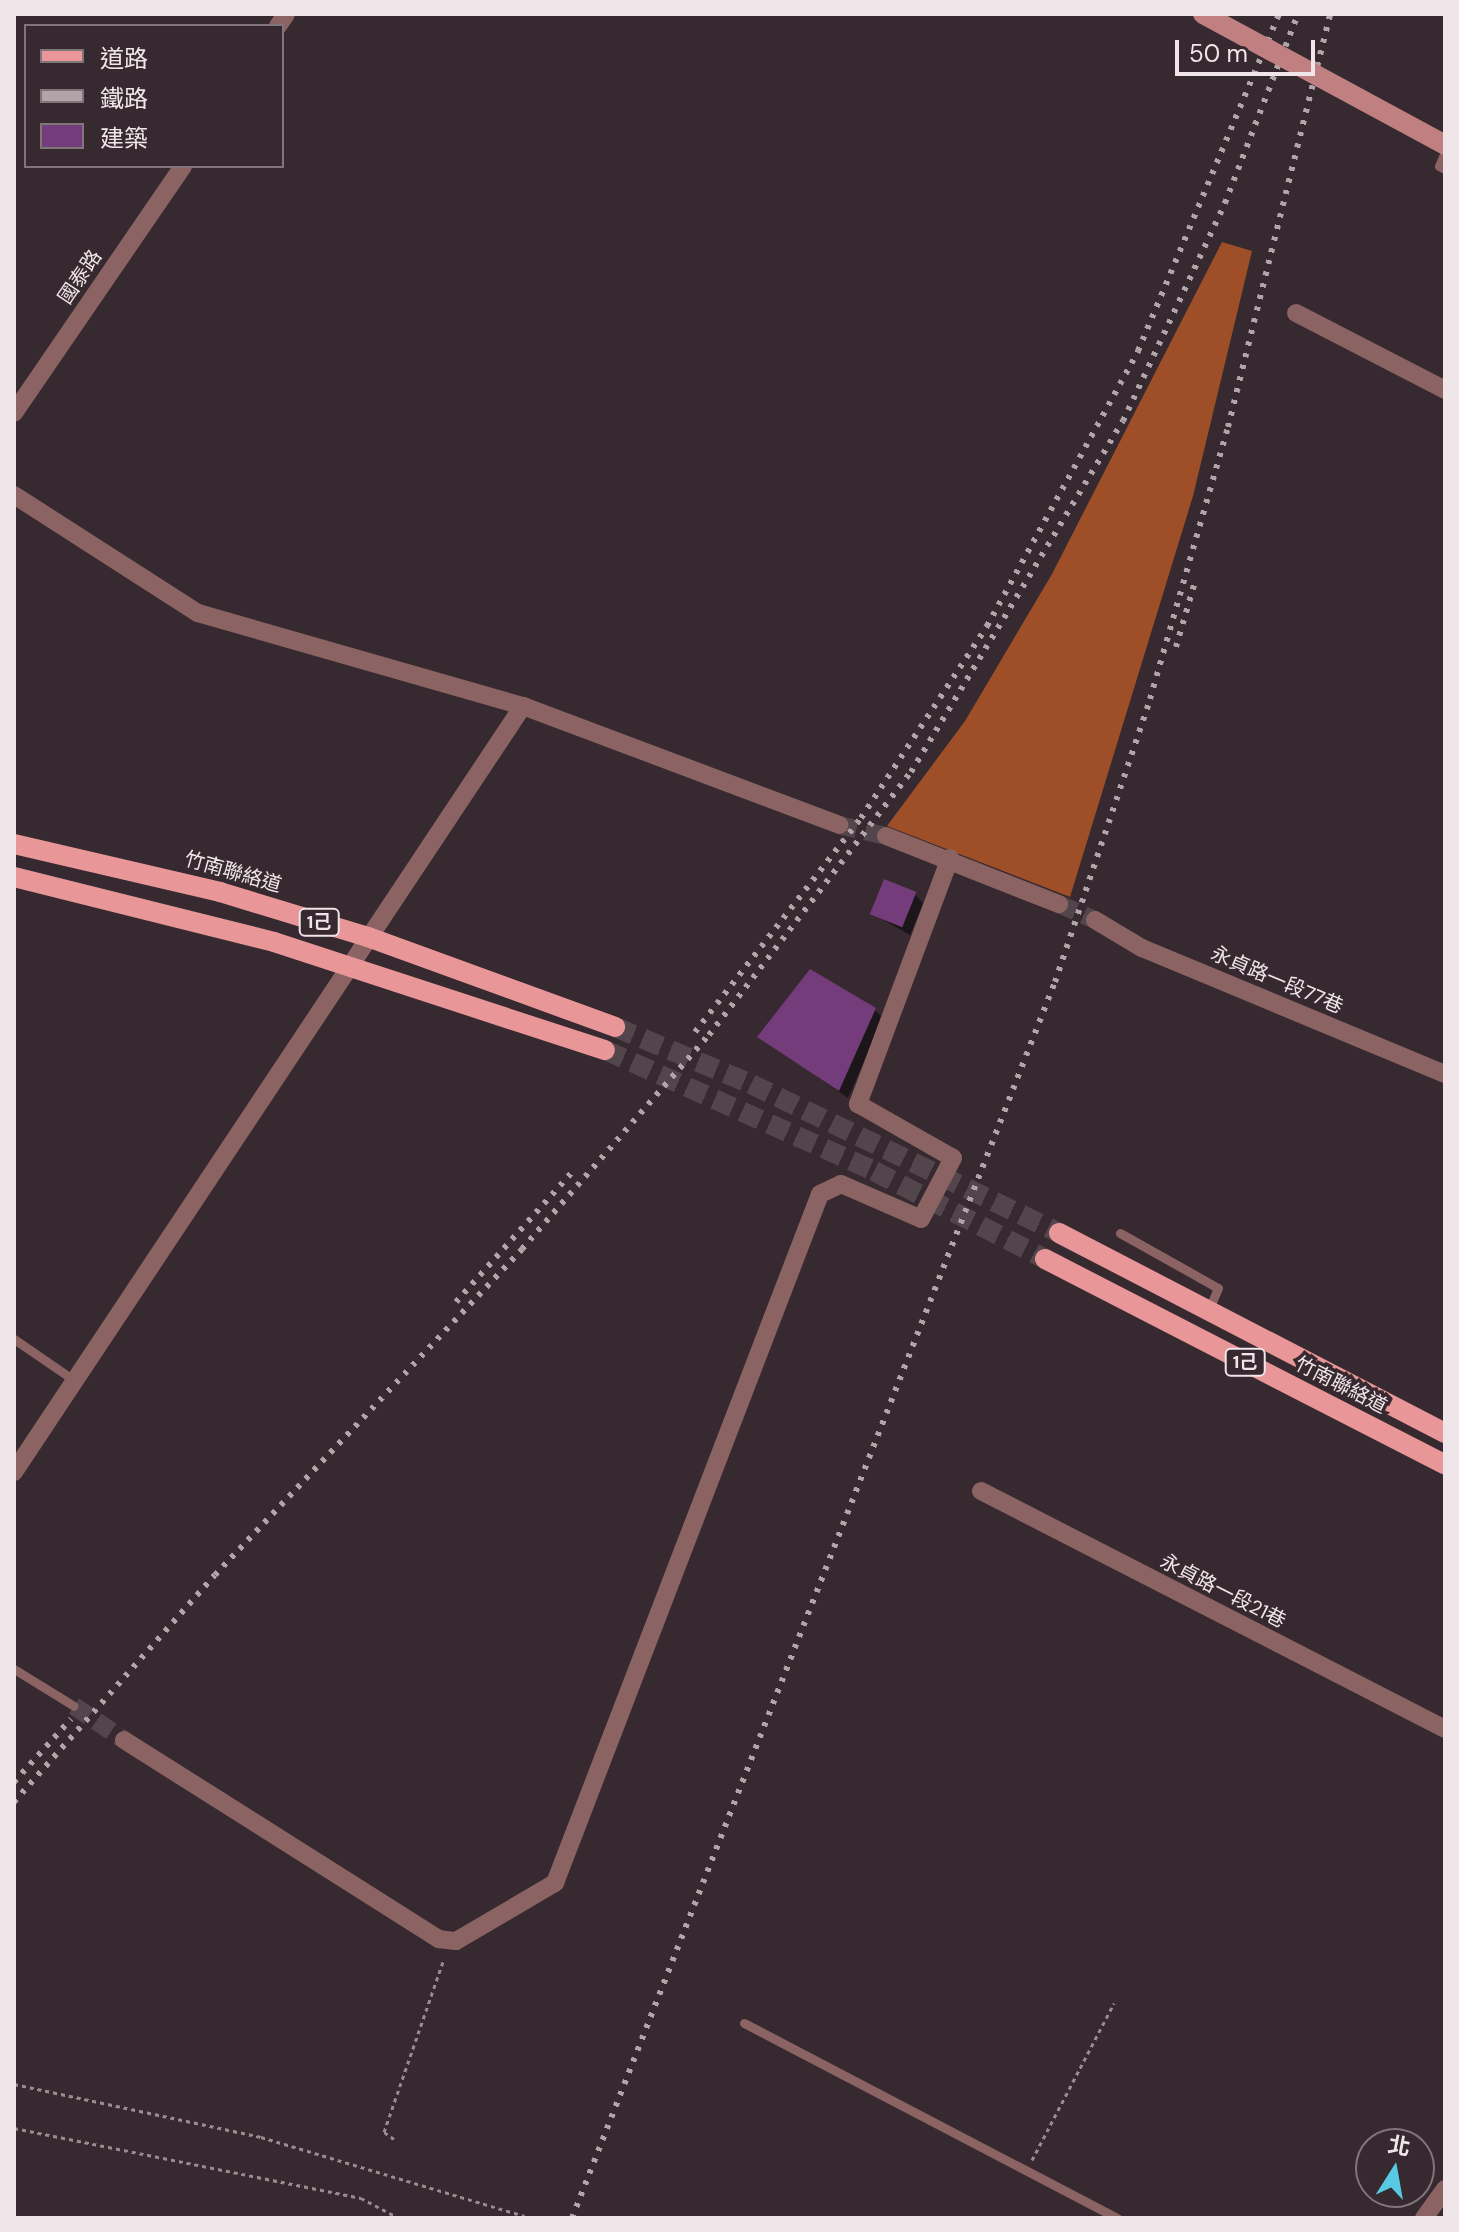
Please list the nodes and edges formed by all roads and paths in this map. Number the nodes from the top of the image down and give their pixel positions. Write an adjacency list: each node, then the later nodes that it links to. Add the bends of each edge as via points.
1 (1203, 14): 2 (street, bridge)
2 (1445, 145)
3 (1445, 152): 5 (lane, via 1439,166)
4 (182, 168): 8 (street, 國泰路)
5 (1445, 169)
6 (1296, 313): 7 (street)
7 (1445, 390)
8 (14, 413)
9 (14, 495): 10 (street, via 198,613)
10 (523, 706): 11 (street); 18 (street)
11 (839, 825)
12 (886, 836): 14 (street)
13 (14, 844): 18 (main road, 竹南聯絡道 / 1己)
14 (950, 858): 16 (street); 37 (street, bridge, via 858,1104 953,1158 921,1219 841,1184 820,1194 562,1873)
15 (14, 877): 19 (main road, 1己)
16 (1059, 904)
17 (1095, 920): 22 (street, 永貞路一段77巷, via 1142,948)
18 (368, 937): 19 (street); 20 (main road, 竹南聯絡道 / 1己)
19 (351, 966): 21 (main road, 1己); 28 (street)
20 (615, 1027)
21 (605, 1050)
22 (1445, 1074)
23 (1059, 1233): 26 (main road, 竹南聯絡道 / 1己)
24 (1120, 1233): 26 (lane, via 1218,1288)
25 (1045, 1259): 30 (main road, 竹南聯絡道 / 1己)
26 (1208, 1311): 29 (main road, 竹南聯絡道 / 1己)
27 (14, 1339): 28 (lane)
28 (75, 1381): 31 (street)
29 (1445, 1433)
30 (1445, 1465)
31 (14, 1472)
32 (981, 1491): 35 (street, 永貞路一段21巷)
33 (14, 1669): 34 (lane)
34 (74, 1706)
35 (1445, 1729)
36 (124, 1740): 37 (street)
37 (451, 1940): 42 (path, via 384,2132)
38 (1114, 2003): 43 (path)
39 (744, 2023): 43 (lane)
40 (14, 2084): 45 (path, via 261,2137)
41 (14, 2128): 46 (path, via 361,2198)
42 (394, 2139)
43 (1026, 2171): 47 (lane)
44 (1445, 2189): 48 (street)
45 (524, 2216)
46 (399, 2218)
47 (1117, 2218)
48 (1424, 2218)

